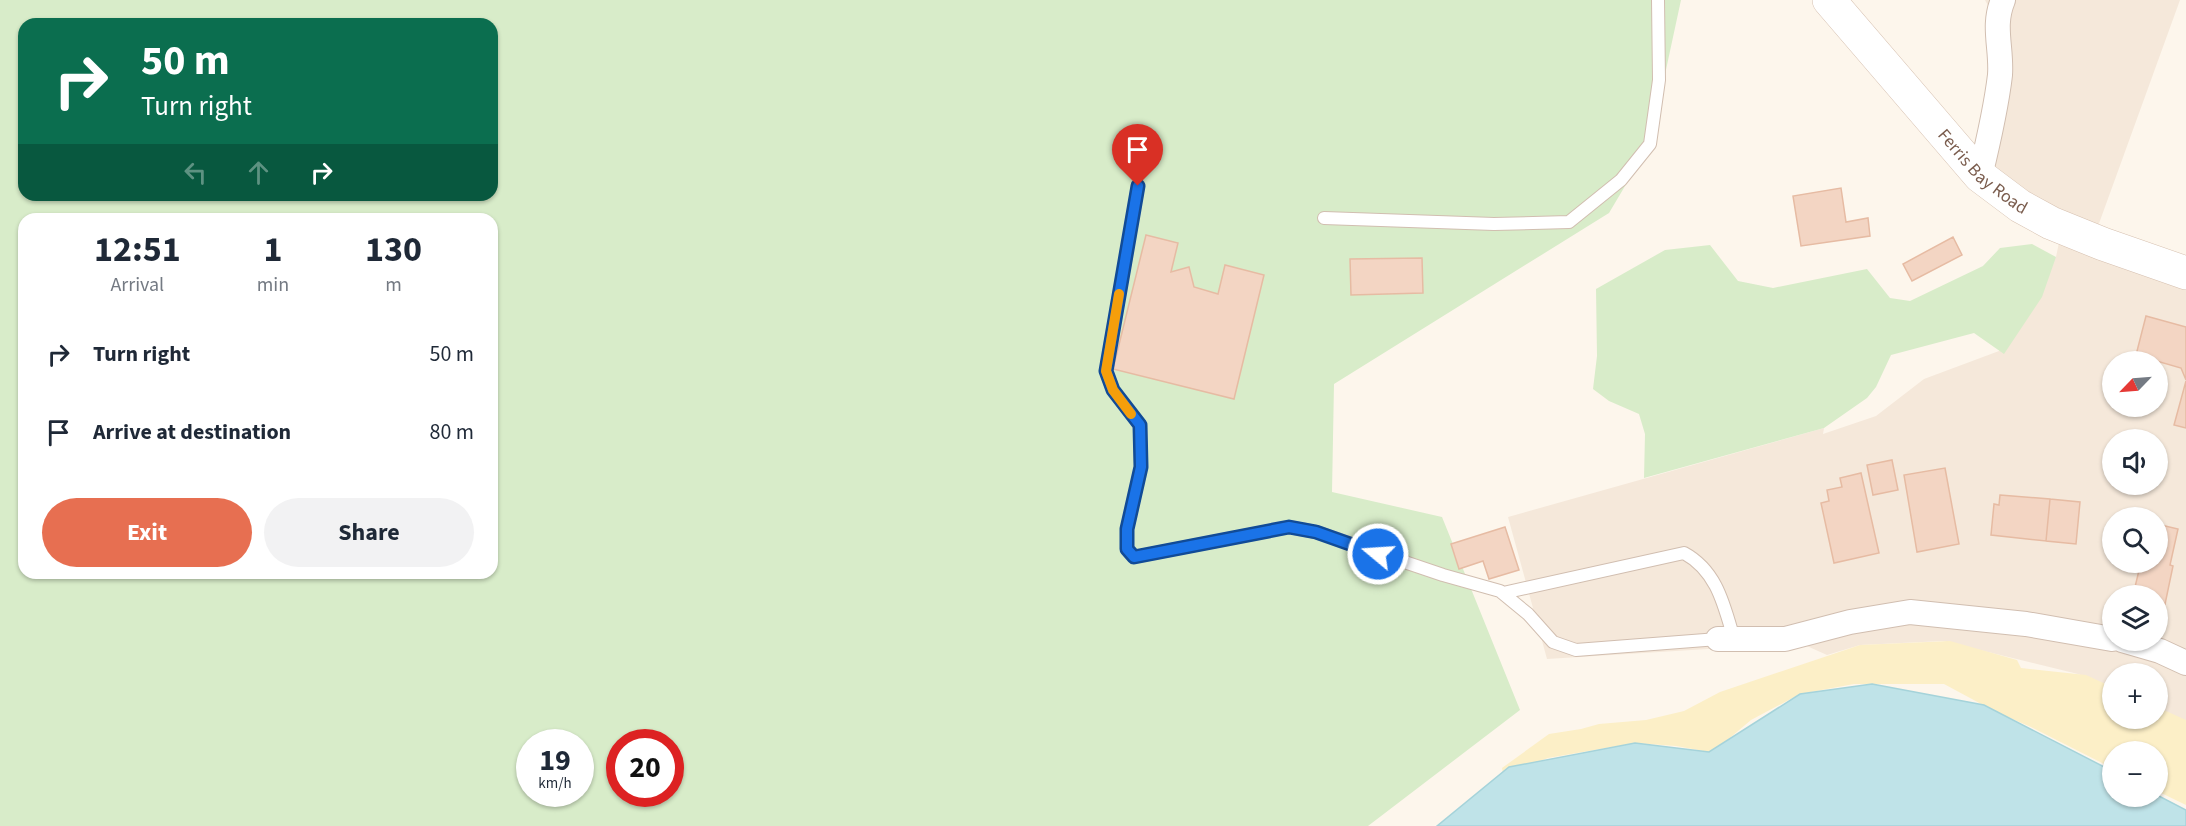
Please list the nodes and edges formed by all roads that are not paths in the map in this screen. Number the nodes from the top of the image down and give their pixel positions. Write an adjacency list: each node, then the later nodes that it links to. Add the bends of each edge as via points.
1 (1658, 0): 6 (lane, via 1659,80 1650,144 1621,180 1569,222 1494,224)
2 (1829, 0): 4 (main road, Ferris Bay Road)
3 (2003, 0): 4 (street, via 1996,21 2000,71)
4 (1980, 177): 7 (main road, Ferris Bay Road, via 2051,223)
5 (1138, 186): 8 (lane, via 1106,371 1113,390 1140,425 1141,467 1127,529 1127,549 1134,557 1289,527 1316,532)
6 (1324, 218)
7 (2186, 273)
8 (1503, 593): 10 (lane, via 1553,642 1576,650); 10 (lane, via 1684,553 1710,575 1723,601)
9 (2102, 637): 10 (street, via 2026,624 1910,612 1785,639)
10 (1726, 639)
11 (2160, 651): 12 (street)
12 (2186, 663)

